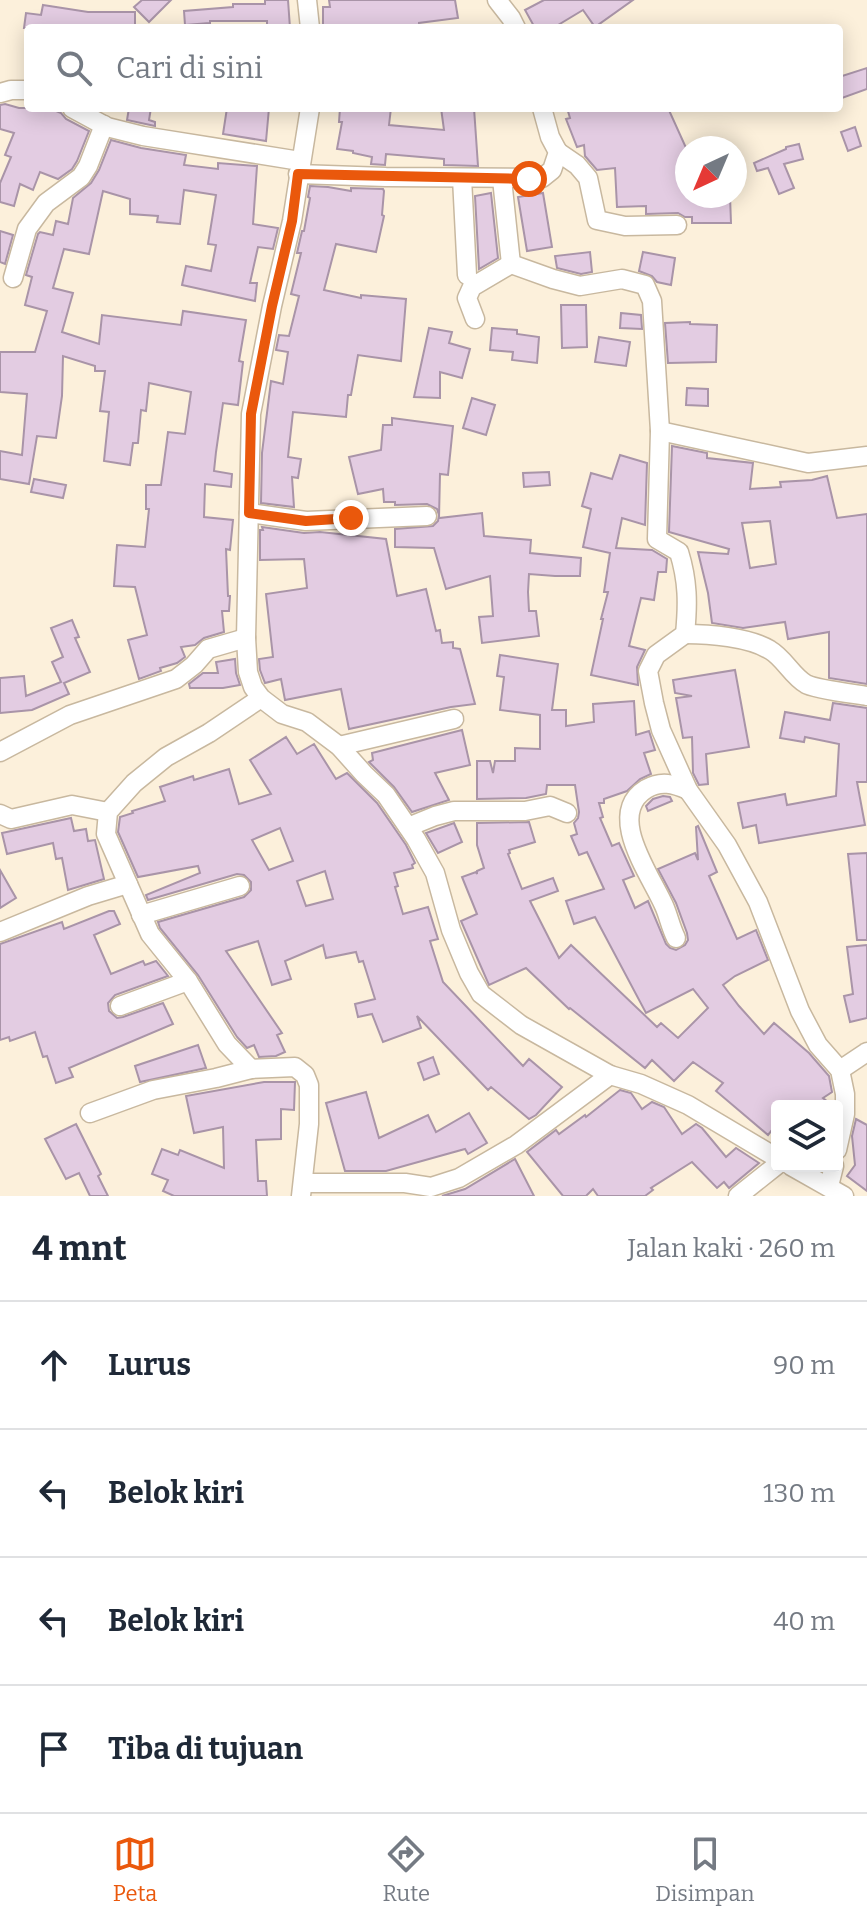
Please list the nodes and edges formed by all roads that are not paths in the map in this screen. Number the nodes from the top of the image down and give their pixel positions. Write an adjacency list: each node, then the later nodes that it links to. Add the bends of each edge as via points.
1 (307, 0): 3 (street)
2 (497, 0): 4 (street)
3 (310, 24)
4 (514, 24)
5 (24, 90): 6 (street)
6 (0, 93)
7 (80, 112): 10 (street)
8 (309, 112): 12 (street)
9 (543, 112): 11 (street)
10 (104, 125): 12 (street); 18 (street, via 81,177 46,203 27,229)
11 (558, 152): 14 (street, via 552,170 542,178); 15 (street, via 588,178 597,220 625,226)
12 (299, 168): 13 (street); 22 (street, via 251,414)
13 (462, 178): 14 (street); 17 (street)
14 (502, 179): 16 (street)
15 (677, 225)
16 (511, 264): 19 (street, via 472,287 467,298); 20 (street, via 580,286 622,279 645,285 652,301)
17 (467, 275)
18 (13, 278)
19 (475, 319)
20 (660, 431): 21 (street, via 808,463); 24 (street, via 657,539 679,552 683,563)
21 (867, 456)
22 (249, 513): 23 (street, via 306,521); 25 (street)
23 (427, 516)
24 (685, 634): 26 (street, via 740,638 771,650 807,686); 31 (street, via 656,655 648,671 661,730)
25 (246, 638): 27 (street, via 248,672); 30 (street, via 208,649 176,679 70,715)
26 (867, 696)
27 (261, 698): 29 (street); 32 (street, via 166,757)
28 (454, 719): 29 (street)
29 (339, 746): 35 (street, via 386,795)
30 (0, 752)
31 (688, 790): 40 (street, via 657,784 634,800 630,814 635,846); 45 (street, via 758,902 800,1011 818,1045)
32 (108, 812): 34 (street, via 72,805 11,819); 36 (street, via 106,834)
33 (567, 813): 35 (street, via 550,806 454,811)
34 (0, 814)
35 (408, 827): 46 (street, via 435,873 451,930 481,994 521,1025)
36 (128, 884): 38 (street); 39 (street)
37 (240, 886): 38 (street)
38 (141, 915): 41 (street)
39 (0, 932)
40 (676, 938)
41 (188, 981): 42 (street); 44 (street, via 227,1044)
42 (120, 1006)
43 (867, 1052): 45 (street)
44 (251, 1069): 47 (street, via 153,1090); 52 (street, via 295,1067 305,1075 309,1124)
45 (840, 1070): 48 (street)
46 (610, 1075): 49 (street, via 688,1105); 52 (street, via 516,1145 459,1178 431,1187 405,1183)
47 (90, 1113)
48 (843, 1123)
49 (771, 1154)
50 (771, 1170): 54 (street)
51 (802, 1172): 53 (street)
52 (302, 1189)
53 (837, 1191)
54 (738, 1196)

